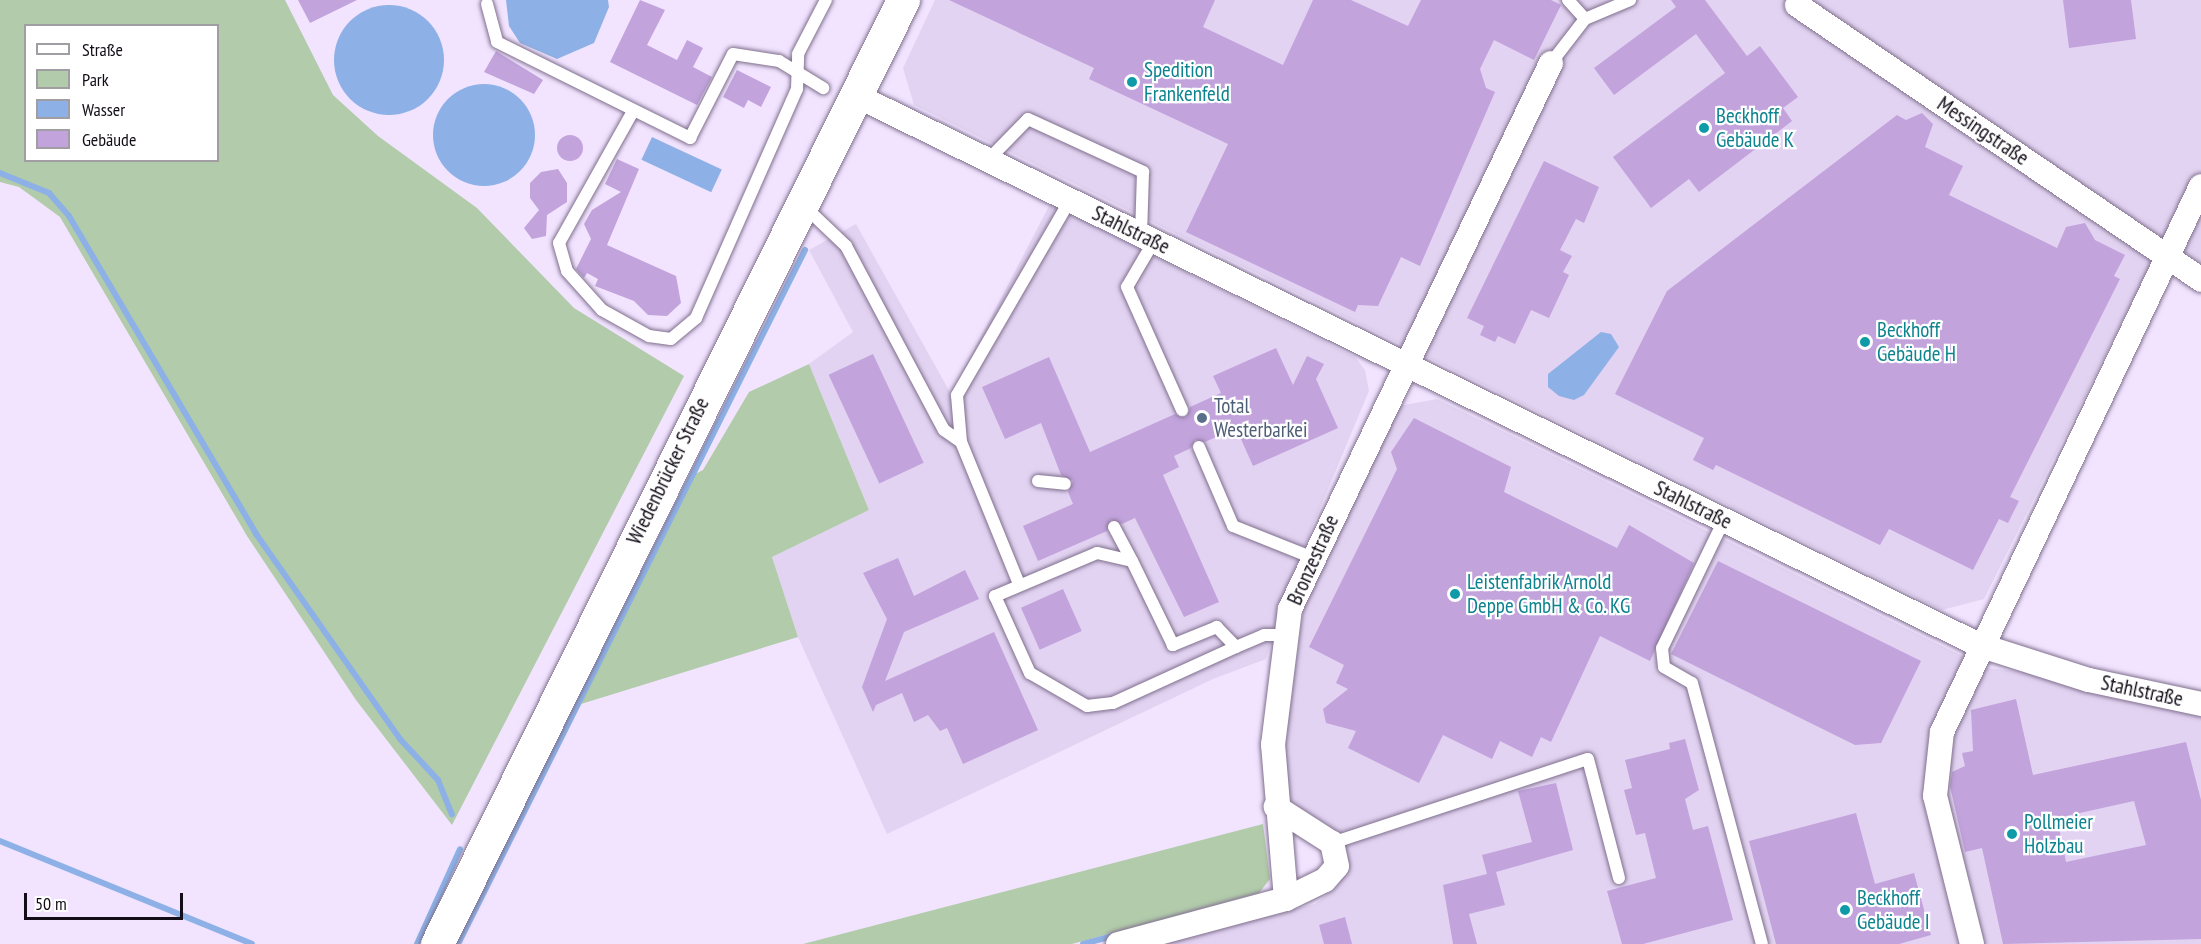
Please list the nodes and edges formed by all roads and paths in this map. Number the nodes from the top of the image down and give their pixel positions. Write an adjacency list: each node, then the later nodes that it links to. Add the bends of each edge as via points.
1 (826, 0): 9 (lane, via 798,54)
2 (903, 0): 11 (main road, Wiedenbrücker Straße)
3 (1568, 0): 7 (lane)
4 (1630, 0): 7 (lane)
5 (1793, 3): 18 (street, Messingstraße)
6 (487, 4): 12 (lane, via 497,42)
7 (1585, 20): 8 (lane)
8 (1551, 63): 20 (street)
9 (799, 74): 10 (lane); 12 (lane, via 779,61 733,54 690,138); 12 (lane, via 797,89 696,318 670,339 649,336 602,310 567,271 559,243)
10 (823, 88)
11 (855, 95): 13 (street, Stahlstraße); 16 (main road, Wiedenbrücker Straße)
12 (632, 113)
13 (988, 160): 15 (street, Stahlstraße); 17 (lane, via 1028,119 1143,172)
14 (2201, 186): 18 (street)
15 (1070, 200): 17 (street, Stahlstraße); 22 (lane, via 957,395)
16 (801, 203): 22 (lane, via 846,246 944,430); 39 (main road, Wiedenbrücker Straße)
17 (1148, 238): 20 (street, Stahlstraße); 21 (lane, via 1128,287)
18 (2169, 258): 19 (street, Messingstraße); 32 (street)
19 (2201, 280)
20 (1407, 364): 26 (street, Stahlstraße); 28 (street, Bronzestraße)
21 (1182, 410)
22 (961, 442): 30 (lane)
23 (1199, 447): 28 (lane, via 1233,526)
24 (1038, 481): 25 (lane)
25 (1065, 484)
26 (1724, 520): 32 (street, Stahlstraße); 41 (lane, via 1662,648 1664,667 1692,683)
27 (1114, 527): 29 (lane)
28 (1313, 558): 31 (street, Bronzestraße, via 1290,609)
29 (1132, 561): 30 (lane, via 1097,552); 33 (lane, via 1173,645 1217,627)
30 (1019, 584): 33 (lane, via 995,596 1030,673 1087,706 1113,703)
31 (1287, 635): 33 (lane, via 1264,635); 35 (street, Bronzestraße, via 1273,745)
32 (1979, 645): 34 (street, Stahlstraße, via 2089,680); 42 (street, via 1942,732 1935,796)
33 (1236, 648)
34 (2201, 704)
35 (1276, 807): 36 (street); 38 (street, Bronzestraße)
36 (1332, 843): 37 (lane, via 1588,759); 38 (street, via 1337,866 1325,880)
37 (1619, 878)
38 (1286, 899): 40 (street)
39 (437, 944)
40 (1118, 944)
41 (1762, 944)
42 (1972, 944)

